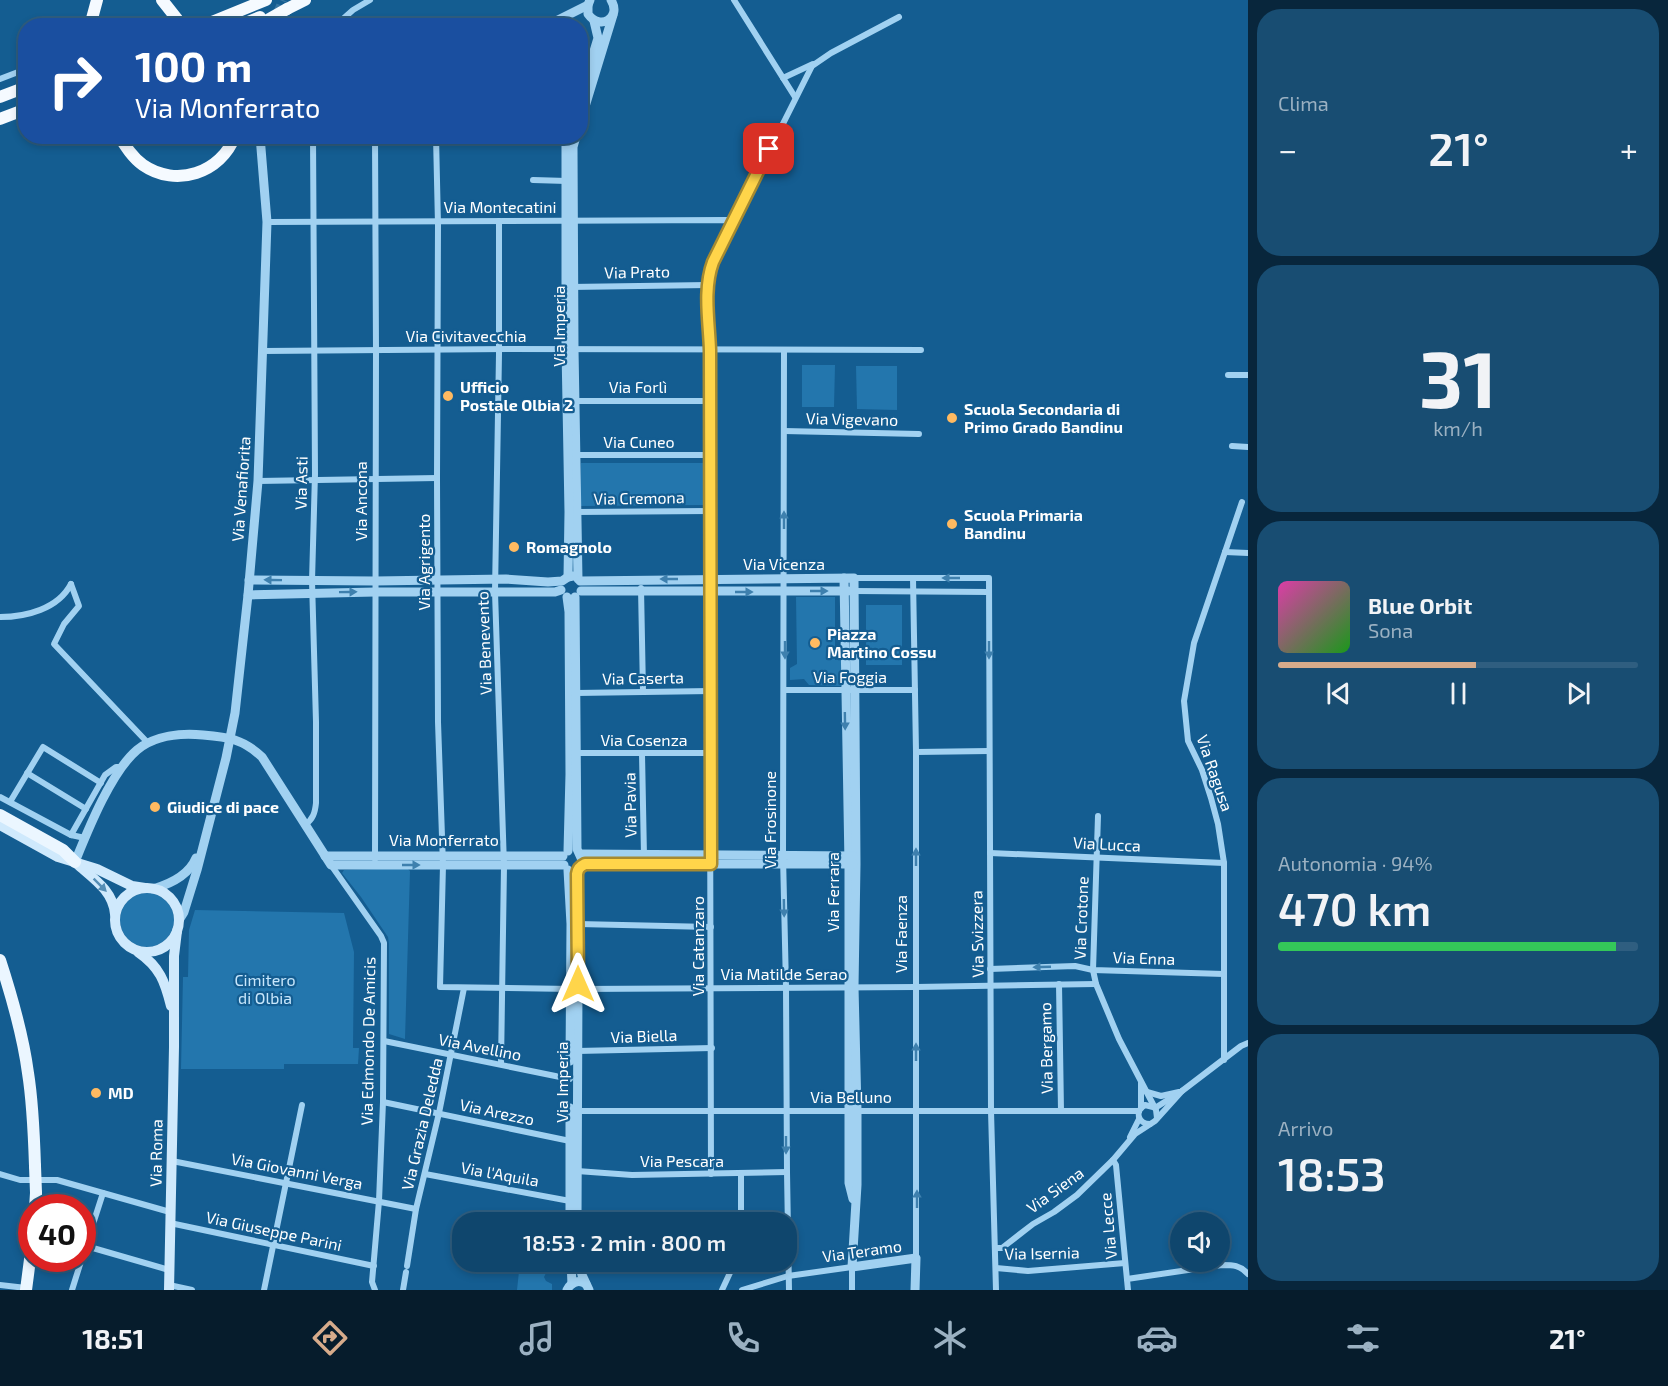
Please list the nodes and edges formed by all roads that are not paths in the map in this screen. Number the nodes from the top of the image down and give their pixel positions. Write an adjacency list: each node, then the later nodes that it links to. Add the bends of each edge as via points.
1 (97, 0): 10 (highway)
2 (162, 0): 11 (highway)
3 (266, 0): 12 (highway)
4 (370, 0): 14 (street)
5 (736, 1): 21 (street)
6 (589, 2): 15 (street); 17 (street, via 588,14)
7 (296, 4): 13 (highway, bridge)
8 (614, 6): 17 (street, via 610,19); 24 (street)
9 (899, 17): 18 (street)
10 (92, 18)
11 (176, 18)
12 (222, 18)
13 (266, 18)
14 (344, 18)
15 (560, 18)
16 (563, 18): 17 (street, via 583,14)
17 (592, 19): 19 (street, via 598,38)
18 (814, 64): 21 (street); 26 (street, Via Catanzaro)
19 (588, 71)
20 (18, 72): 22 (street)
21 (783, 78): 26 (street)
22 (0, 80)
23 (18, 90): 25 (highway)
24 (588, 95)
25 (0, 97)
26 (795, 97): 51 (street, Via Catanzaro)
27 (18, 98): 28 (highway)
28 (0, 105)
29 (18, 113): 30 (highway)
30 (0, 119)
31 (18, 119): 32 (highway)
32 (0, 124)
33 (125, 144): 42 (highway)
34 (128, 144): 42 (highway)
35 (231, 144): 42 (highway, via 216,163 185,176 163,175)
36 (262, 144): 49 (street, Via Venafiorita)
37 (313, 144): 45 (street, Via Asti)
38 (375, 144): 50 (street, Via Ancona)
39 (436, 144): 46 (street, Via Agrigento)
40 (566, 144): 44 (street, Via Imperia)
41 (574, 144): 44 (street, Via Imperia)
42 (131, 153)
43 (533, 180): 44 (street)
44 (570, 181): 48 (street, Via Imperia)
45 (314, 221): 49 (street, Via Montecatini); 50 (street, Via Montecatini); 62 (street, Via Asti)
46 (438, 221): 47 (street, Via Montecatini); 50 (street, Via Montecatini); 57 (street, Via Agrigento)
47 (499, 221): 48 (street, Via Montecatini); 54 (street, Via Benevento)
48 (571, 221): 51 (street, Via Montecatini); 53 (street, Via Imperia)
49 (267, 222): 61 (street, Via Venafiorita)
50 (376, 222): 56 (street, Via Ancona)
51 (733, 222): 52 (street, Via Catanzaro, via 713,262)
52 (708, 285): 53 (street, Via Prato); 58 (street, Via Catanzaro)
53 (571, 287): 55 (street, Via Imperia)
54 (499, 349): 55 (street, Via Civitavecchia); 57 (street, Via Civitavecchia); 85 (street, Via Benevento)
55 (570, 349): 58 (street, Via Civitavecchia); 66 (street, Via Imperia)
56 (376, 350): 57 (street, Via Civitavecchia); 62 (street, Via Civitavecchia); 74 (street, Via Ancona)
57 (438, 350): 73 (street, Via Agrigento)
58 (710, 350): 59 (street, Via Civitavecchia); 65 (street, Via Catanzaro)
59 (784, 350): 60 (street, Via Civitavecchia); 67 (street, Via Frosinone)
60 (921, 350)
61 (263, 351): 62 (street, Via Civitavecchia); 75 (street, Via Venafiorita)
62 (315, 351): 76 (street, Via Asti)
63 (1228, 375): 64 (street)
64 (1248, 375)
65 (709, 400): 66 (street, Via Forlì); 72 (street, Via Catanzaro)
66 (572, 401): 71 (street, Via Imperia)
67 (784, 431): 68 (street, Via Vigevano); 88 (street, Via Frosinone, one-way to 67)
68 (919, 434)
69 (1232, 446): 70 (street)
70 (1248, 447)
71 (572, 455): 72 (street, Via Cuneo); 79 (street, Via Imperia)
72 (710, 455): 78 (street, Via Catanzaro)
73 (437, 478): 74 (street); 90 (street, Via Agrigento)
74 (375, 480): 76 (street); 92 (street, Via Ancona)
75 (258, 481): 76 (street); 89 (street, Via Venafiorita)
76 (315, 481): 91 (street, Via Asti)
77 (1242, 502): 80 (street, Via Ragusa)
78 (709, 511): 79 (street, Via Cremona); 87 (street, Via Catanzaro)
79 (573, 512): 93 (street, Via Imperia)
80 (1225, 552): 81 (street); 145 (street, Via Ragusa, via 1194,643 1184,701 1188,741 1211,798)
81 (1248, 553)
82 (849, 578): 83 (street, Via Vicenza); 88 (street, Via Vicenza); 94 (street, Via Ferrara)
83 (913, 578): 84 (street, Via Vicenza, one-way to 83); 95 (street, Via Faenza)
84 (988, 578): 102 (street, Via Svizzera)
85 (496, 579): 90 (street, Via Vicenza); 93 (street, Via Vicenza); 98 (street, Via Benevento)
86 (642, 579): 87 (street, Via Vicenza, one-way to 86); 93 (street, Via Vicenza); 99 (street)
87 (710, 579): 88 (street, Via Vicenza); 100 (street, Via Catanzaro)
88 (784, 579): 101 (street, Via Frosinone)
89 (249, 580): 91 (street, Via Vicenza, one-way to 89); 104 (street, Via Venafiorita)
90 (437, 580): 92 (street, Via Vicenza); 97 (street, Via Agrigento)
91 (312, 581): 92 (street, Via Vicenza); 103 (street, Via Asti)
92 (375, 581): 96 (street, Via Ancona)
93 (571, 586): 98 (street, Via Vicenza); 99 (street, Via Vicenza); 111 (street, Via Imperia); 143 (street, Via Imperia)
94 (849, 591): 95 (street, Via Vicenza); 101 (street, Via Vicenza, one-way to 94); 109 (street, Via Ferrara)
95 (914, 591): 102 (street, Via Vicenza); 107 (street, Via Faenza)
96 (375, 592): 97 (street, Via Vicenza); 103 (street, Via Vicenza, one-way to 96); 137 (street, Via Ancona)
97 (437, 592): 98 (street, Via Vicenza); 138 (street, Via Agrigento)
98 (495, 592): 139 (street, Via Benevento)
99 (641, 592): 100 (street, Via Vicenza); 110 (street)
100 (710, 592): 101 (street, Via Vicenza, one-way to 101); 108 (street, Via Catanzaro)
101 (784, 592): 106 (street, Via Frosinone, one-way to 106)
102 (989, 592): 114 (street, Via Svizzera, one-way to 114)
103 (313, 593): 104 (street, Via Vicenza); 128 (street, Via Asti, via 316,803 314,816)
104 (248, 595): 112 (street, Via Venafiorita)
105 (0, 617): 113 (street, via 50,606 71,584 79,606 54,644)
106 (785, 690): 109 (street, Via Foggia); 141 (street, Via Frosinone)
107 (915, 690): 109 (street, Via Foggia); 115 (street, Via Faenza)
108 (711, 691): 110 (street, Via Caserta); 118 (street, Via Catanzaro)
109 (850, 691): 142 (street, Via Ferrara)
110 (643, 692): 111 (street, Via Caserta)
111 (576, 693): 116 (street, Via Imperia)
112 (231, 739): 113 (street, via 185,735); 128 (street, Via Edmondo De Amicis, via 252,747 262,757); 131 (street, Via Venafiorita)
113 (148, 743): 119 (street)
114 (989, 751): 115 (street); 133 (street, Via Svizzera)
115 (916, 752): 164 (street, Via Faenza, one-way to 115)
116 (577, 753): 117 (street, Via Cosenza); 143 (street, Via Imperia, via 577,849)
117 (642, 753): 118 (street, Via Cosenza); 135 (street, Via Pavia)
118 (711, 753): 140 (street, Via Catanzaro)
119 (122, 767): 121 (street, via 105,774); 130 (street)
120 (27, 773): 121 (street, via 43,747); 123 (street); 124 (street)
121 (101, 783): 124 (street)
122 (0, 797): 123 (street)
123 (10, 802): 129 (street)
124 (86, 809): 129 (street)
125 (0, 815): 132 (main road)
126 (1098, 816): 136 (street, Via Crotone)
127 (0, 825): 144 (main road, via 58,857)
128 (305, 825): 134 (street, Via Edmondo De Amicis)
129 (71, 835): 130 (street)
130 (85, 838): 132 (street); 144 (street)
131 (204, 839): 147 (street, Via Venafiorita, via 185,873); 150 (street, Via Venafiorita)
132 (63, 850): 144 (main road)
133 (990, 853): 136 (street, Via Lucca); 154 (street, Via Svizzera)
134 (325, 855): 137 (street, Via Monferrato); 146 (street, Via Edmondo De Amicis)
135 (644, 856): 140 (street, Via Monferrato); 143 (street, Via Monferrato)
136 (1097, 857): 145 (street, Via Lucca); 155 (street, Via Crotone)
137 (375, 860): 138 (street, Via Monferrato); 146 (street, Via Monferrato)
138 (442, 860): 139 (street, Via Monferrato); 160 (street, Via Agrigento)
139 (503, 860): 143 (street, Via Monferrato); 165 (street, Via Benevento)
140 (711, 860): 141 (street, Via Monferrato); 143 (street, Via Monferrato, via 585,864); 151 (street, Via Catanzaro)
141 (783, 860): 142 (street, Via Monferrato); 162 (street, Via Frosinone, one-way to 162)
142 (852, 860): 163 (street, Via Ferrara)
143 (572, 861): 149 (street, Via Imperia); 167 (street, Via Imperia)
144 (75, 862): 147 (main road, via 132,886); 148 (main road, one-way to 148, via 110,896)
145 (1224, 863): 156 (street, Via Ragusa)
146 (332, 865): 169 (street, Via Edmondo De Amicis, via 384,943)
147 (149, 889): 148 (main road, via 126,897); 150 (main road, via 174,903)
148 (116, 915): 152 (main road, via 117,932)
149 (578, 924): 151 (street); 167 (street, Via Imperia)
150 (178, 925): 152 (main road, via 174,938 160,949); 168 (main road)
151 (711, 927): 166 (street, Via Catanzaro)
152 (135, 950): 168 (main road, via 165,982)
153 (0, 960): 205 (main road, bridge, via 28,1072)
154 (990, 969): 155 (street, Via Enna, one-way to 154, via 1075,966); 159 (street, Via Svizzera)
155 (1092, 970): 156 (street, Via Enna); 158 (street, Via Crotone)
156 (1224, 974): 174 (street, Via Ragusa)
157 (1059, 984): 158 (street, Via Enna); 159 (street, Via Enna); 187 (street, Via Bergamo)
158 (1096, 984): 177 (street, Via Crotone)
159 (991, 986): 164 (street, Via Matilde Serao); 186 (street, Via Svizzera)
160 (440, 987): 161 (street, Via Matilde Serao)
161 (464, 987): 165 (street, Via Matilde Serao); 173 (street, Via Grazia Deledda)
162 (786, 987): 163 (street, Via Matilde Serao); 166 (street, Via Matilde Serao); 183 (street, Via Frosinone)
163 (851, 987): 164 (street, Via Matilde Serao); 184 (street, Via Ferrara)
164 (916, 987): 185 (street, Via Faenza, one-way to 164)
165 (502, 988): 167 (street, Via Matilde Serao); 175 (street, Via Benevento)
166 (712, 988): 167 (street, Via Matilde Serao); 171 (street, Via Catanzaro)
167 (575, 989): 172 (street, Via Imperia); 176 (street, Via Imperia)
168 (174, 1016): 196 (main road, Via Roma)
169 (384, 1041): 173 (street, Via Avellino); 180 (street, Via Edmondo De Amicis)
170 (1248, 1043): 174 (street, Via Siena)
171 (712, 1047): 172 (street, Via Biella); 189 (street, Via Catanzaro)
172 (577, 1052): 188 (street, Via Imperia)
173 (451, 1055): 175 (street, Via Avellino); 190 (street, Via Grazia Deledda)
174 (1224, 1060): 178 (street, Via Siena)
175 (501, 1064): 176 (street, Via Avellino)
176 (570, 1079): 193 (street, Via Imperia)
177 (1141, 1083): 179 (street, Via Crotone); 191 (street, Via Crotone)
178 (1182, 1091): 179 (street, via 1161,1096); 182 (street, Via Siena); 192 (street, Via Siena)
179 (1147, 1092): 182 (street, Via Crotone)
180 (383, 1102): 190 (street, Via Arezzo); 206 (street, Via Edmondo De Amicis)
181 (302, 1105): 203 (street)
182 (1154, 1108): 191 (street, via 1148,1105); 192 (street)
183 (786, 1111): 184 (street, Via Belluno); 189 (street, Via Belluno); 198 (street, Via Frosinone, one-way to 198)
184 (854, 1111): 185 (street, Via Belluno); 220 (street, Via Ferrara, via 849,1183 855,1204)
185 (917, 1111): 186 (street, Via Belluno); 217 (street, Via Faenza, one-way to 185)
186 (991, 1111): 187 (street, Via Belluno); 215 (street, Via Svizzera)
187 (1061, 1111): 191 (street, Via Belluno, via 1125,1110)
188 (576, 1112): 189 (street, Via Belluno); 197 (street, Via Imperia)
189 (712, 1112): 201 (street, Via Catanzaro)
190 (439, 1113): 193 (street, Via Arezzo); 200 (street, Via Grazia Deledda)
191 (1139, 1114): 192 (street, via 1146,1124); 194 (street, Via Siena)
192 (1154, 1120): 194 (street, Via Siena)
193 (570, 1140): 207 (street, Via Imperia)
194 (1125, 1146): 195 (street, Via Siena)
195 (1113, 1160): 215 (street, Via Siena, via 1077,1195 1002,1248); 218 (street, Via Lecce)
196 (172, 1161): 203 (street, Via Giovanni Verga); 213 (main road, Via Roma)
197 (577, 1172): 201 (street, Via Pescara); 210 (street, Via Imperia)
198 (787, 1172): 202 (street, Via Pescara); 229 (street, Via Frosinone)
199 (0, 1174): 204 (street, Via Giuseppe Parini, via 20,1180 57,1180)
200 (425, 1174): 207 (street, Via l'Aquila); 208 (street, Via Grazia Deledda)
201 (711, 1174): 202 (street, Via Pescara)
202 (741, 1174): 211 (street)
203 (286, 1184): 206 (street, Via Giovanni Verga); 214 (street)
204 (103, 1193): 212 (street); 213 (street, Via Giuseppe Parini)
205 (36, 1194)
206 (379, 1201): 208 (street, Via Giovanni Verga); 219 (street, Via Edmondo De Amicis)
207 (570, 1201): 209 (street, Via Imperia)
208 (416, 1209): 240 (street, Via Grazia Deledda)
209 (570, 1212)
210 (577, 1212)
211 (741, 1212)
212 (96, 1215)
213 (170, 1218): 214 (street, Via Giuseppe Parini); 222 (main road, Via Roma)
214 (274, 1244): 219 (street, Via Giuseppe Parini); 238 (street)
215 (995, 1248): 221 (street, Via Svizzera)
216 (96, 1249): 222 (street)
217 (916, 1258): 220 (street, Via Teramo); 245 (street, Via Faenza)
218 (1125, 1263): 221 (street, Via Isernia, via 1028,1271); 230 (street, Via Lecce)
219 (374, 1266): 239 (street, Via Edmondo De Amicis)
220 (852, 1268): 229 (street, Via Teramo); 244 (street, Via Ferrara)
221 (996, 1268): 246 (street, Via Svizzera)
222 (170, 1271): 234 (main road, Via Roma)
223 (28, 1272): 235 (main road)
224 (78, 1272): 236 (street)
225 (570, 1272): 232 (street)
226 (581, 1272): 233 (street)
227 (730, 1272): 241 (street)
228 (1248, 1274): 230 (street, via 1241,1267 1222,1265)
229 (788, 1276): 242 (street, Via Teramo); 243 (street, Via Frosinone)
230 (1127, 1279): 247 (street, Via Lecce)
231 (0, 1285): 235 (street)
232 (569, 1287): 233 (street, via 580,1281)
233 (588, 1287)
234 (169, 1288): 237 (street)
235 (26, 1289)
236 (72, 1290)
237 (192, 1290)
238 (264, 1290)
239 (375, 1290)
240 (403, 1290)
241 (722, 1290)
242 (742, 1290)
243 (789, 1290)
244 (852, 1290)
245 (915, 1290)
246 (996, 1290)
247 (1128, 1290)

